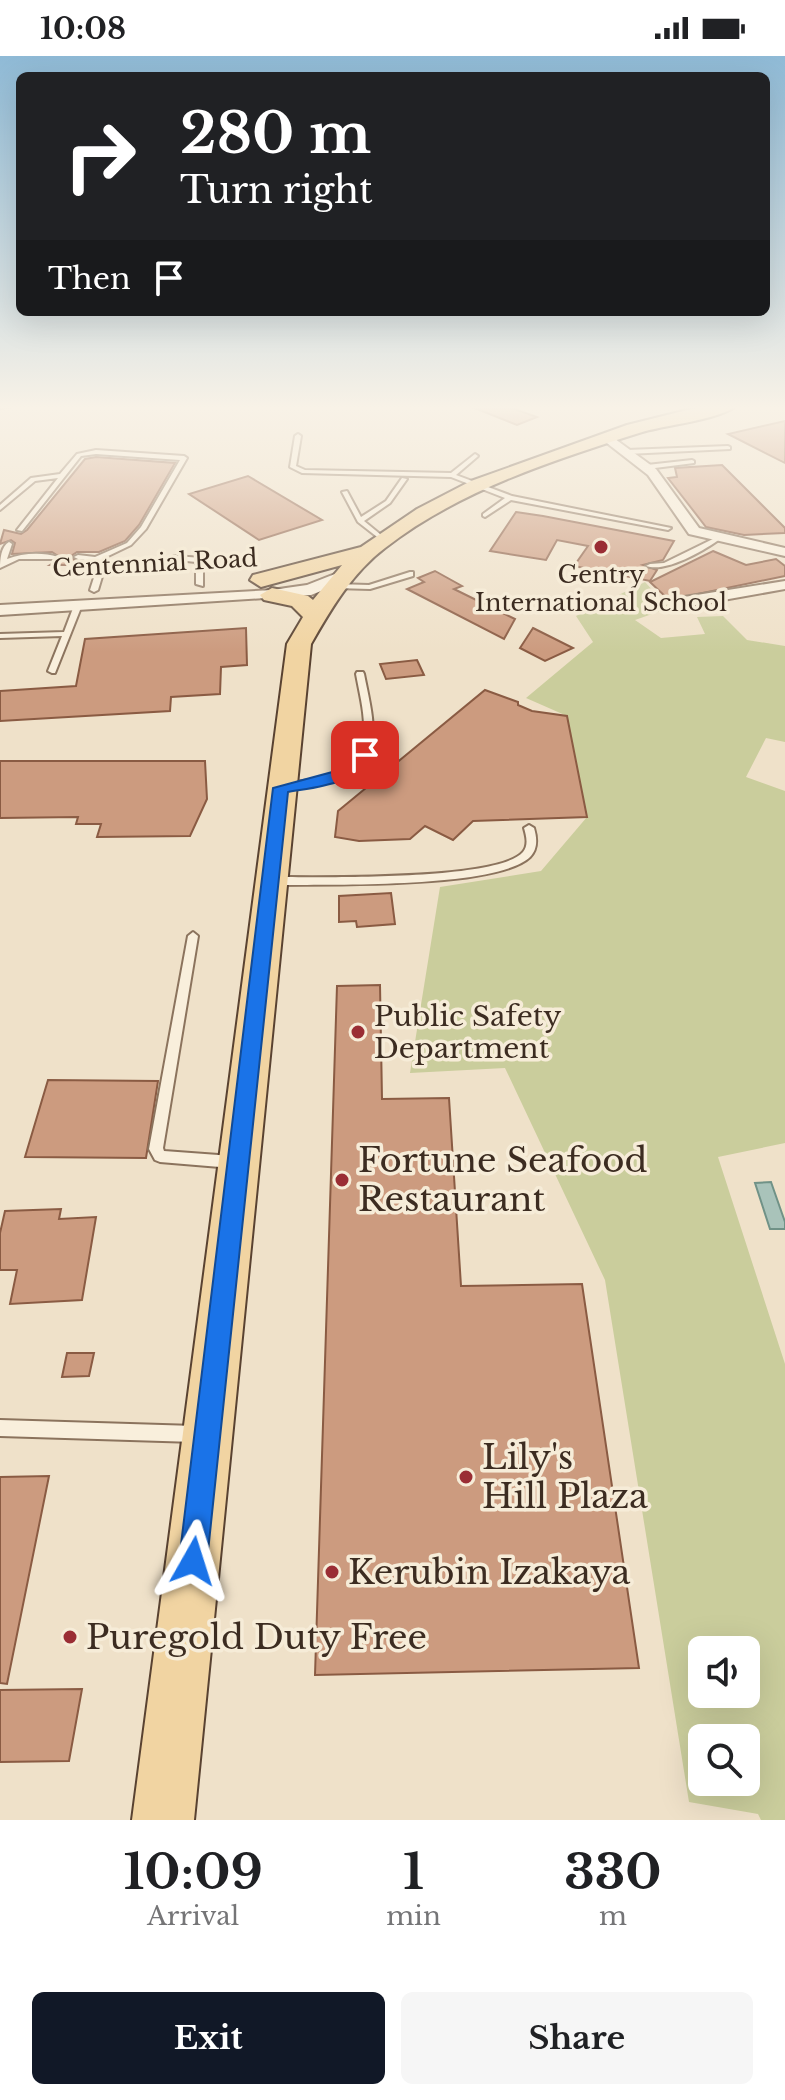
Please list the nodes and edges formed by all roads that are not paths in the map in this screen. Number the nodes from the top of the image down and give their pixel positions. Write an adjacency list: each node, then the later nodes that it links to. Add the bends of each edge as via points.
1 (24, 487): 9 (lane)
2 (51, 487): 11 (lane)
3 (167, 487): 17 (lane, via 129,544)
4 (398, 487): 21 (lane)
5 (477, 487): 21 (main road, via 424,513)
6 (486, 487): 10 (lane)
7 (662, 487): 12 (street, via 694,531)
8 (345, 492): 21 (lane)
9 (0, 508)
10 (668, 528)
11 (20, 530)
12 (717, 539): 14 (street); 20 (lane, via 665,565)
13 (9, 544): 19 (lane)
14 (785, 552)
15 (54, 557): 19 (lane, via 25,556)
16 (78, 557): 17 (lane)
17 (98, 558): 26 (lane, via 103,560)
18 (177, 558): 23 (lane, via 200,560)
19 (1, 565)
20 (650, 566)
21 (342, 572): 22 (lane, via 370,587); 25 (main road); 25 (main road, via 300,601); 35 (main road, via 296,655)
22 (410, 574)
23 (200, 584): 25 (street, Centennial Road); 26 (street, Centennial Road)
24 (785, 585): 28 (street)
25 (267, 588): 29 (street, Centennial Road)
26 (94, 590): 27 (street, Centennial Road)
27 (0, 596)
28 (684, 602)
29 (78, 605): 30 (street, Centennial Road); 31 (lane)
30 (0, 610)
31 (66, 634): 32 (lane); 33 (lane)
32 (0, 636)
33 (52, 671)
34 (360, 674): 35 (lane, via 371,725 365,755 352,771)
35 (281, 788): 37 (main road)
36 (529, 828): 37 (lane, via 533,842 527,854 502,868)
37 (269, 881): 39 (main road)
38 (193, 936): 39 (lane, via 156,1149 171,1159)
39 (236, 1162): 41 (main road)
40 (0, 1428): 41 (lane)
41 (208, 1435): 42 (main road)
42 (163, 1820)

